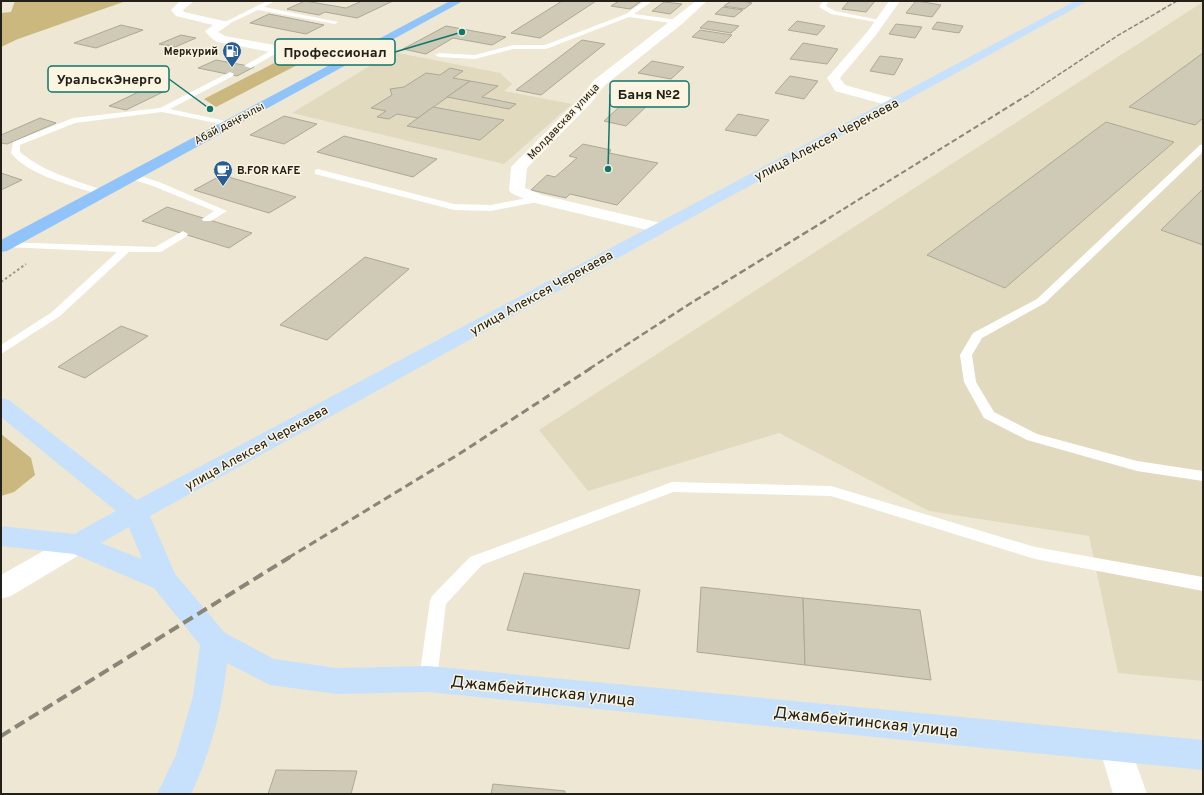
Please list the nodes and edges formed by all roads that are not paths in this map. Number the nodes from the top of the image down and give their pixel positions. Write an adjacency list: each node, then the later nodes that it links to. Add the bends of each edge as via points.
1 (189, 1): 14 (street, via 177,10 180,14)
2 (272, 1): 9 (lane)
3 (458, 1): 17 (main road, Абай даңғылы)
4 (645, 1): 10 (lane, via 648,2)
5 (702, 1): 13 (street, Молдавская улица)
6 (826, 1): 11 (lane, via 822,7 833,13)
7 (895, 1): 11 (street)
8 (1083, 1): 20 (street, улица Алексея Черекаева)
9 (257, 8): 12 (lane); 14 (lane)
10 (628, 15): 13 (lane); 16 (lane, via 546,47 513,47 475,57)
11 (881, 21): 20 (street, via 833,78 840,88)
12 (335, 22)
13 (678, 22): 27 (street, Молдавская улица, via 598,83 586,100 519,167 517,190)
14 (224, 24): 15 (street, via 211,31 214,36)
15 (278, 50): 17 (street); 18 (lane)
16 (439, 55)
17 (344, 62): 22 (main road, Абай даңғылы)
18 (248, 66)
19 (230, 74): 21 (lane)
20 (894, 103): 29 (street, улица Алексея Черекаева)
21 (162, 110): 22 (lane); 26 (lane, via 72,121 16,144 15,153 24,160)
22 (227, 124): 25 (main road, Абай даңғылы)
23 (1203, 146): 35 (lane, via 1125,223 1040,301 977,336 966,355 970,382 989,415 1032,437 1137,466)
24 (318, 172): 27 (lane, via 454,207 491,208)
25 (131, 176): 26 (main road, Абай даңғылы); 28 (lane, via 222,210)
26 (100, 192): 31 (main road, Абай даңғылы)
27 (537, 199): 29 (street)
28 (207, 219)
29 (659, 228): 36 (street, улица Алексея Черекаева)
30 (183, 234): 32 (lane, via 157,250)
31 (3, 246): 32 (lane)
32 (126, 249): 33 (lane, via 56,314)
33 (1, 350)
34 (1, 405): 36 (street, Джамбейтинская улица)
35 (1203, 476)
36 (136, 513): 38 (street, улица Алексея Черекаева); 39 (street, Джамбейтинская улица)
37 (1, 536): 38 (street)
38 (77, 544): 39 (street); 41 (street, улица Алексея Черекаева)
39 (164, 580): 42 (street, Джамбейтинская улица)
40 (1203, 584): 43 (lane, via 1035,553 831,491 672,487 476,561 438,601)
41 (1, 588)
42 (215, 642): 43 (street, Джамбейтинская улица, via 270,672 336,681); 46 (street, via 208,696 191,759)
43 (428, 679): 44 (street, Джамбейтинская улица)
44 (1115, 746): 45 (street, Джамбейтинская улица); 47 (street)
45 (1203, 755)
46 (174, 794)
47 (1130, 794)

